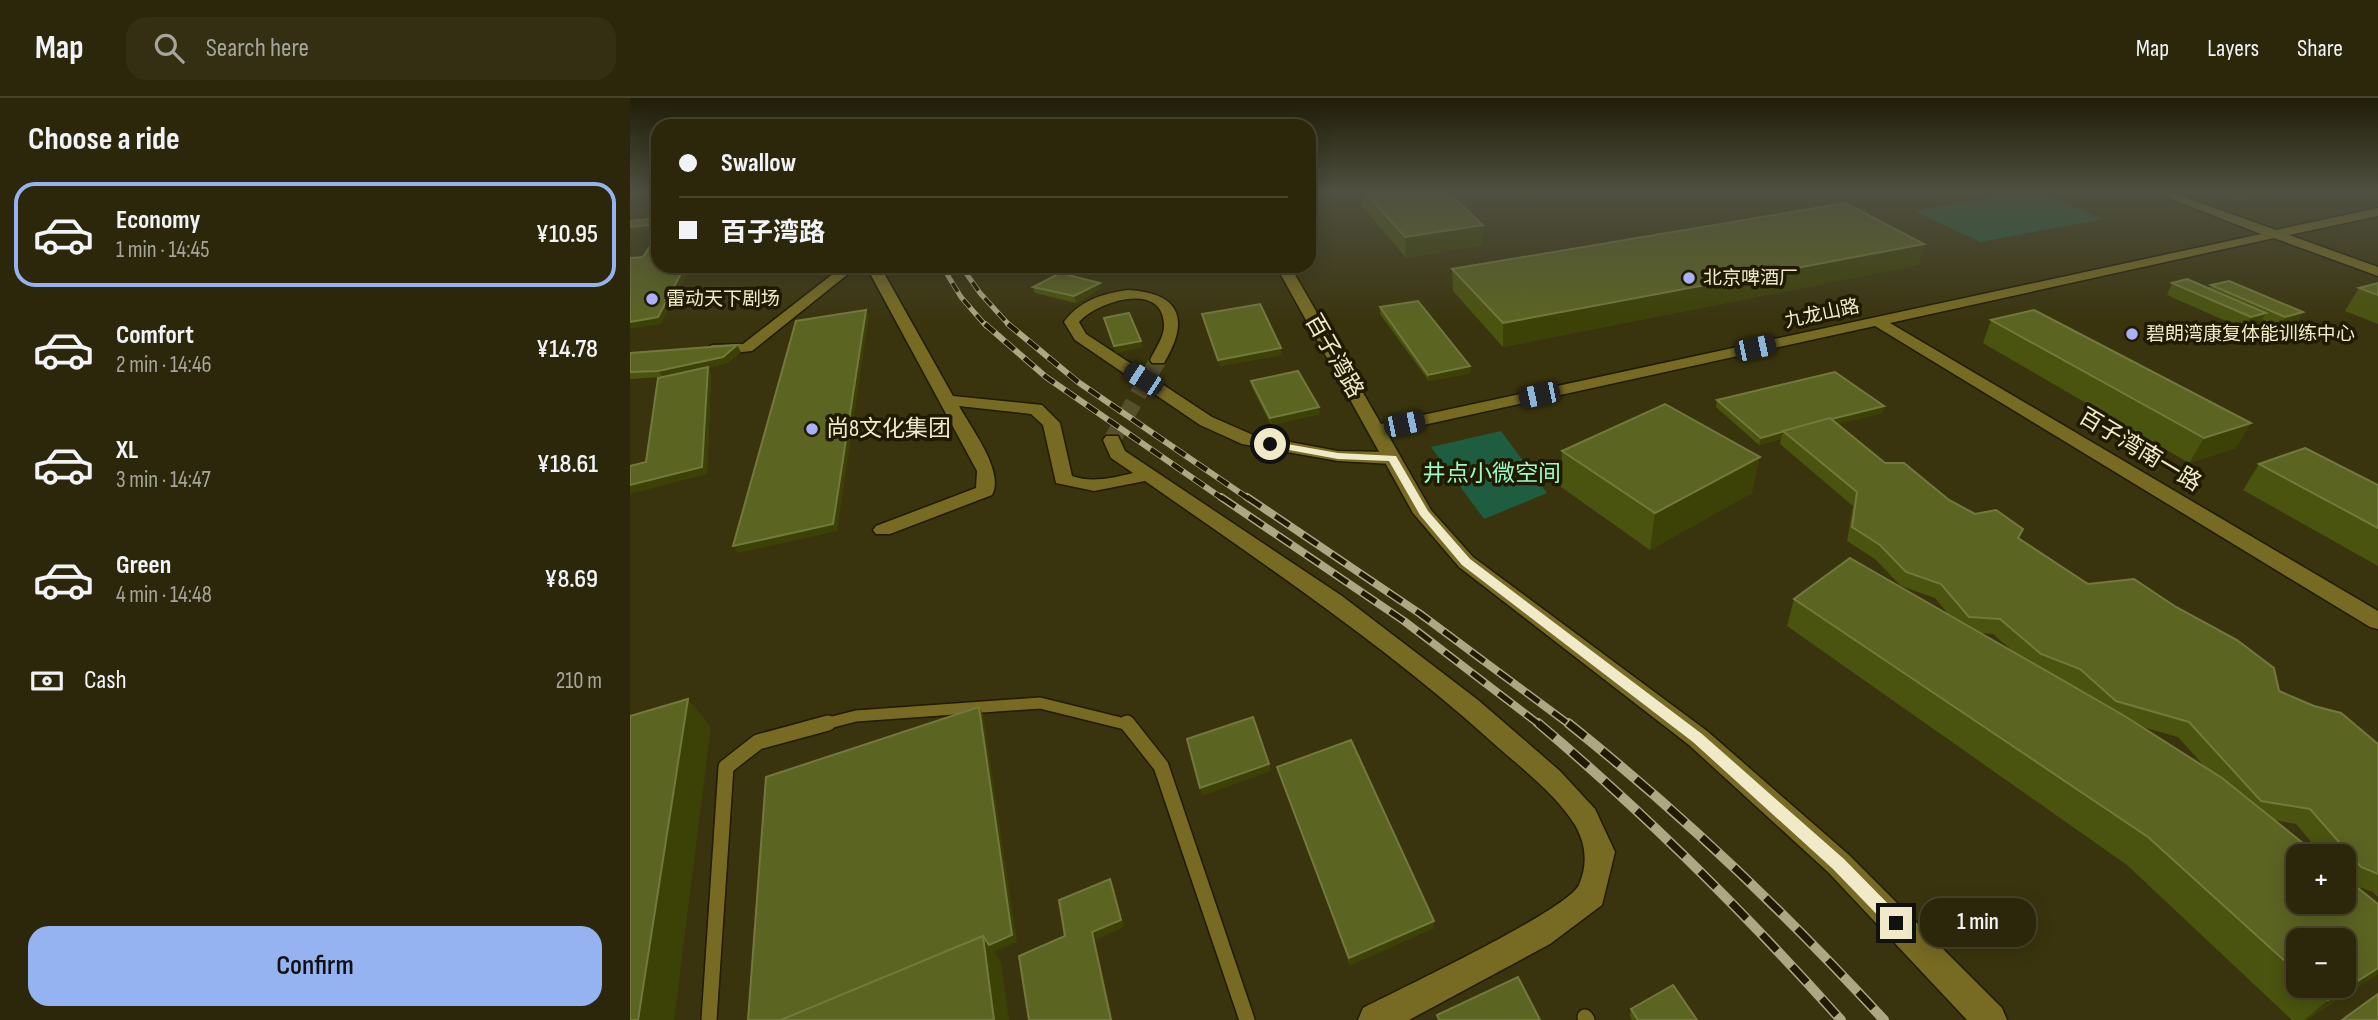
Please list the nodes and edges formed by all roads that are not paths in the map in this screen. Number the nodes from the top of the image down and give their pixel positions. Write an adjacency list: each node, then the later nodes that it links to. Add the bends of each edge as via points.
1 (2270, 235): 7 (street, 九龙山路)
2 (2278, 235): 3 (street)
3 (2378, 272)
4 (842, 273): 8 (street, via 747,348)
5 (877, 273): 10 (street)
6 (1287, 273): 11 (street, 百子湾路)
7 (1877, 321): 11 (street, 九龙山路); 16 (street, 百子湾南一路)
8 (695, 352)
9 (1158, 360): 13 (street, via 1172,324 1159,300 1119,295 1077,311 1071,322 1080,337 1206,421 1248,440 1338,456)
10 (947, 400): 14 (street, via 1036,409 1051,423 1063,479 1074,485 1101,485); 15 (street, via 986,471 985,491)
11 (1377, 430): 13 (street, 百子湾路)
12 (1112, 440): 14 (street, via 1117,454)
13 (1392, 458): 20 (street, 百子湾路, via 1423,513 1466,562 1698,738 1839,864)
14 (1148, 475): 19 (street, via 1334,601 1469,707 1560,789 1585,817 1601,852 1591,895 1539,934)
15 (883, 530)
16 (2378, 621)
17 (709, 1020): 18 (lane, via 726,767 758,742 856,716 1040,703 1127,723 1161,766)
18 (1247, 1020)
19 (1375, 1020)
20 (1990, 1020)

